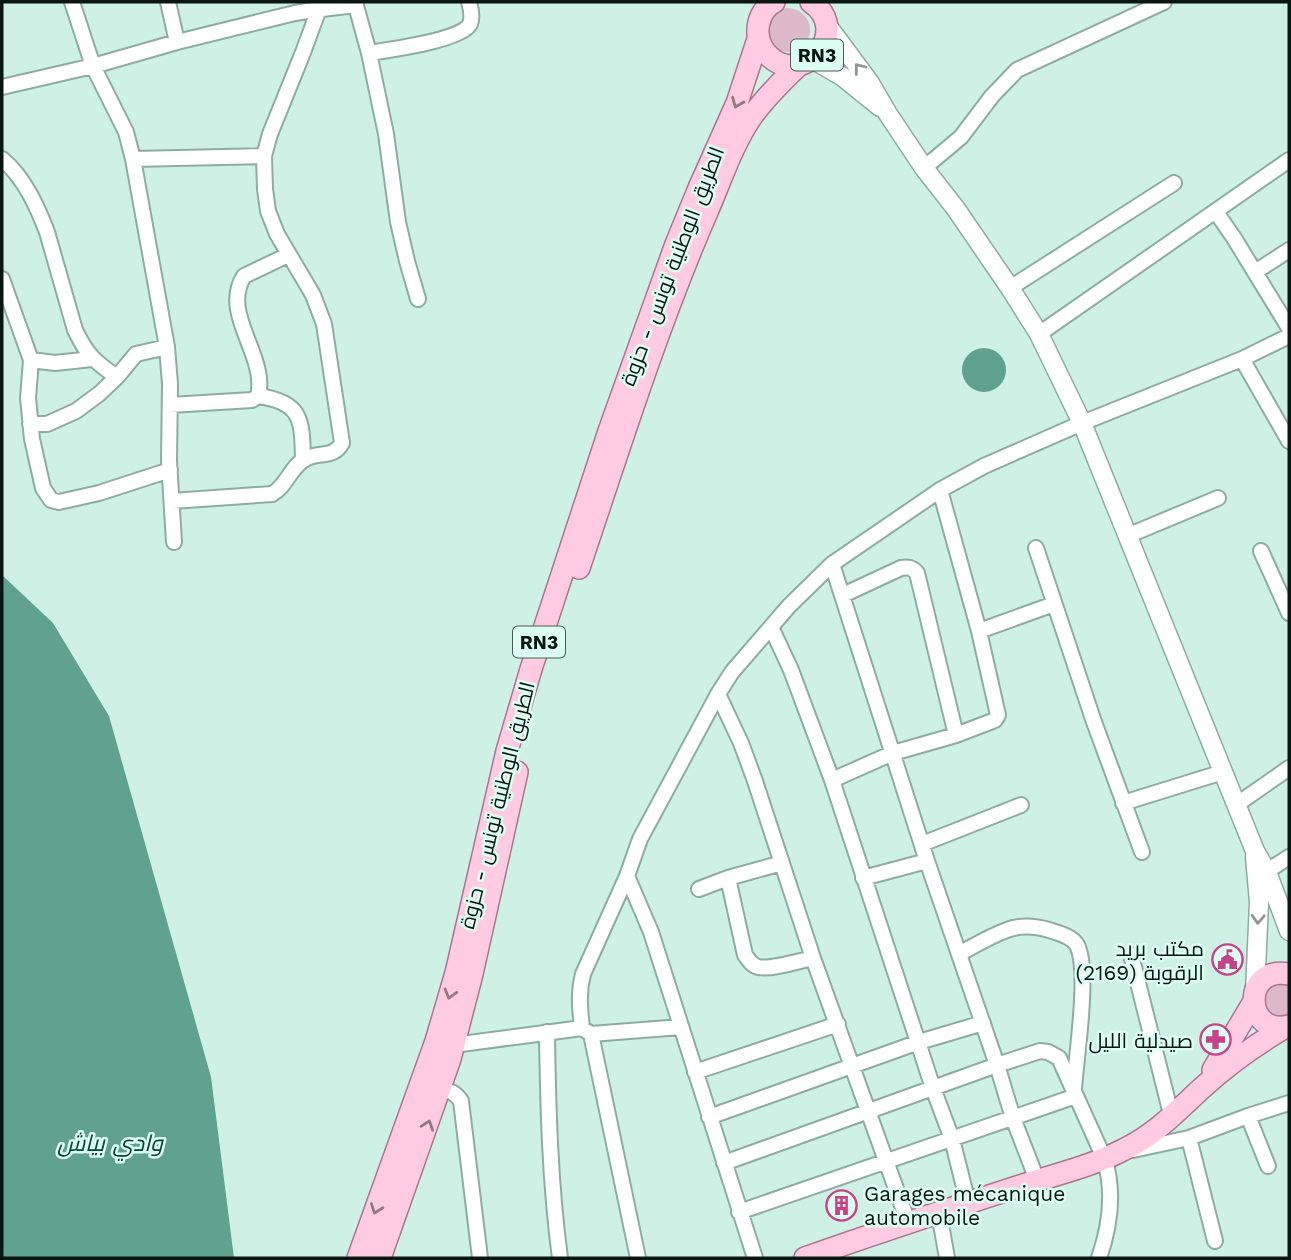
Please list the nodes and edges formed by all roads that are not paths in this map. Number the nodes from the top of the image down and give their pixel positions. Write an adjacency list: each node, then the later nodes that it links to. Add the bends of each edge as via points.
1 (72, 2): 14 (street)
2 (168, 2): 11 (street)
3 (469, 2): 12 (street, via 472,16 464,32)
4 (1164, 2): 21 (street, via 1017,70 961,137)
5 (355, 3): 9 (street); 12 (street)
6 (765, 6): 10 (main road, RN3)
7 (817, 8): 13 (main road, RN3, via 827,34 819,53); 16 (street, one-way to 7)
8 (283, 9): 9 (street); 11 (street)
9 (318, 9): 17 (street)
10 (758, 39): 13 (main road, RN3, via 773,60 786,65); 44 (main road, الطريق الوطنية تونس - حزوة / RN3, one-way to 44, via 737,103 676,244)
11 (177, 42): 14 (street)
12 (369, 54): 29 (street, via 398,222)
13 (806, 62): 16 (street, via 843,78); 44 (main road, الطريق الوطنية تونس - حزوة / RN3, via 768,96 734,148)
14 (93, 66): 15 (street); 19 (street)
15 (2, 86)
16 (888, 114): 21 (street)
17 (264, 156): 19 (street); 25 (street, via 268,211)
18 (2, 159): 34 (street, via 20,177 42,217 75,330)
19 (133, 159): 33 (street)
20 (1289, 160): 23 (street)
21 (924, 168): 28 (street)
22 (1174, 183): 28 (street)
23 (1216, 212): 26 (street); 31 (street)
24 (1289, 250): 26 (street)
25 (288, 255): 38 (street, via 244,276 238,293 241,325 257,365); 43 (street, via 313,295 324,324 342,443 336,451)
26 (1255, 272): 30 (street)
27 (2, 279): 36 (street)
28 (1010, 288): 31 (street)
29 (418, 299)
30 (1289, 328)
31 (1039, 334): 40 (street)
32 (1289, 336): 35 (street)
33 (167, 347): 37 (street, via 136,354); 39 (street)
34 (92, 359): 36 (street); 37 (street)
35 (1242, 359): 40 (street); 42 (street)
36 (30, 360): 41 (street)
37 (117, 377): 41 (street, via 76,411 47,424)
38 (258, 396): 39 (street); 43 (street, via 278,399 296,413 301,421)
39 (170, 405): 45 (street)
40 (1082, 423): 46 (street); 49 (street)
41 (30, 424): 45 (street, via 43,488 59,502)
42 (1289, 441)
43 (303, 460): 48 (street, via 272,494)
44 (607, 464): 91 (main road, الطريق الوطنية تونس - حزوة / RN3, via 535,656 507,751 456,973)
45 (170, 470): 48 (street)
46 (940, 490): 53 (street); 58 (street)
47 (1218, 498): 49 (street)
48 (172, 502): 50 (street)
49 (1127, 536): 63 (street)
50 (174, 542)
51 (1036, 548): 55 (street)
52 (1261, 551): 56 (street)
53 (832, 564): 54 (street); 57 (street)
54 (843, 595): 60 (street, via 901,568 917,573); 61 (street)
55 (1054, 604): 58 (street); 65 (street)
56 (1289, 613)
57 (771, 627): 59 (street); 64 (street)
58 (979, 631): 60 (street, via 998,715)
59 (718, 694): 72 (street, via 741,743); 74 (street, via 640,839)
60 (956, 735): 61 (street)
61 (893, 752): 64 (street); 68 (street)
62 (1289, 768): 67 (street)
63 (1223, 772): 65 (street); 67 (street)
64 (832, 780): 76 (street)
65 (1123, 803): 69 (street)
66 (1021, 805): 68 (street)
67 (1236, 805): 73 (street)
68 (922, 844): 71 (street)
69 (1142, 852)
70 (1289, 857): 73 (street)
71 (927, 861): 76 (street); 79 (street)
72 (782, 863): 75 (street); 81 (street)
73 (1262, 875): 78 (street); 83 (street, one-way to 83)
74 (627, 876): 86 (street, via 651,932); 88 (street, via 579,987)
75 (728, 878): 77 (street); 81 (street, via 752,964 768,967)
76 (863, 878): 90 (street)
77 (699, 889)
78 (1289, 931)
79 (959, 954): 84 (street); 98 (street, via 1005,930 1021,927 1045,929 1076,943 1082,1006)
80 (1132, 955): 104 (street)
81 (813, 958): 85 (street)
82 (1289, 974): 83 (main road, via 1264,978)
83 (1254, 997): 87 (main road, via 1260,1018 1275,1027); 95 (main road)
84 (983, 1023): 90 (street); 92 (street)
85 (838, 1024): 93 (street); 94 (street)
86 (681, 1027): 88 (street); 94 (street)
87 (1288, 1027): 95 (main road, via 1248,1049)
88 (587, 1031): 89 (street); 121 (street)
89 (547, 1032): 91 (street); 120 (street, via 550,1155)
90 (919, 1042): 93 (street); 96 (street)
91 (445, 1043): 97 (main road, الطريق الوطنية تونس - حزوة / RN3); 117 (main road, الطريق الوطنية تونس - حزوة / RN3, one-way to 117)
92 (997, 1065): 96 (street); 98 (street, via 1048,1052 1059,1058); 103 (street)
93 (853, 1066): 100 (street); 102 (street)
94 (695, 1072): 102 (street)
95 (1203, 1087): 104 (main road)
96 (933, 1088): 100 (street); 106 (street)
97 (440, 1089): 118 (main road, الطريق الوطنية تونس - حزوة / RN3, one-way to 97); 119 (street, via 451,1091 461,1101)
98 (1074, 1093): 103 (street); 107 (street)
99 (1289, 1103): 101 (street)
100 (869, 1111): 108 (street); 109 (street)
101 (1248, 1116): 105 (street); 110 (street)
102 (709, 1117): 109 (street)
103 (1013, 1118): 106 (street); 111 (street)
104 (1172, 1118): 107 (main road)
105 (1189, 1138): 107 (street); 116 (street)
106 (952, 1139): 108 (street); 112 (street)
107 (1114, 1154): 111 (main road); 125 (street)
108 (887, 1161): 113 (street); 115 (street)
109 (724, 1163): 113 (street)
110 (1268, 1166)
111 (1037, 1180): 112 (main road)
112 (968, 1203): 114 (main road)
113 (739, 1212): 122 (street)
114 (939, 1213): 115 (main road); 124 (street)
115 (908, 1222): 123 (main road)
116 (1215, 1241)
117 (358, 1258)
118 (380, 1258)
119 (480, 1258)
120 (560, 1258)
121 (638, 1258)
122 (755, 1258)
123 (805, 1258)
124 (947, 1258)
125 (1100, 1258)

